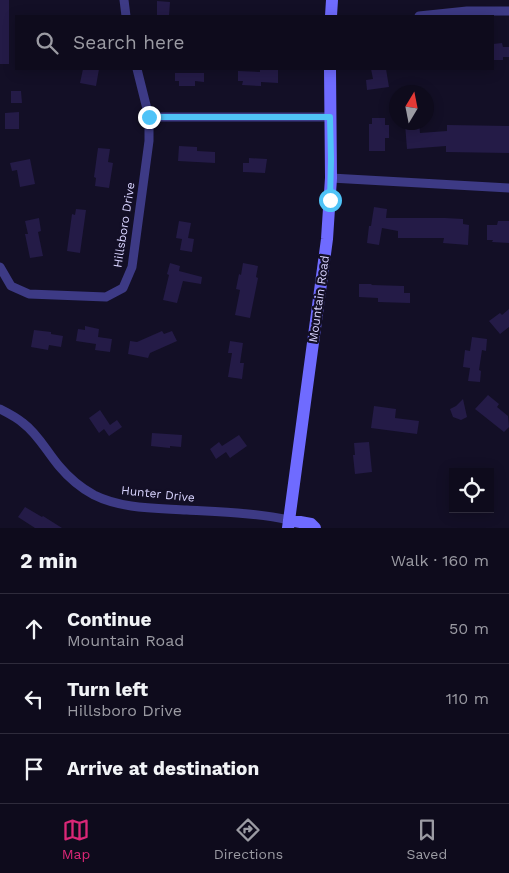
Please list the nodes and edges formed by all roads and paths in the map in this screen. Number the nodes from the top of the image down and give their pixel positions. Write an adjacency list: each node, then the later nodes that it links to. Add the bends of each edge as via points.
1 (124, 0): 4 (street)
2 (332, 0): 5 (main road)
3 (509, 11): 6 (street)
4 (126, 15)
5 (331, 15)
6 (429, 15)
7 (137, 70): 9 (street, Hillsboro Drive)
8 (330, 70): 10 (main road, Mountain Road)
9 (149, 117): 10 (street); 13 (street, Hillsboro Drive, via 149,141 132,267 123,288 106,297 29,294 11,286)
10 (330, 117): 11 (main road, Mountain Road)
11 (331, 178): 12 (street); 15 (main road, Mountain Road, via 327,239)
12 (509, 188)
13 (0, 267)
14 (0, 409): 15 (street, Hunter Drive, via 24,423 71,479 104,499 153,508 248,514)
15 (290, 525): 16 (main road, via 311,524)
16 (315, 528)

